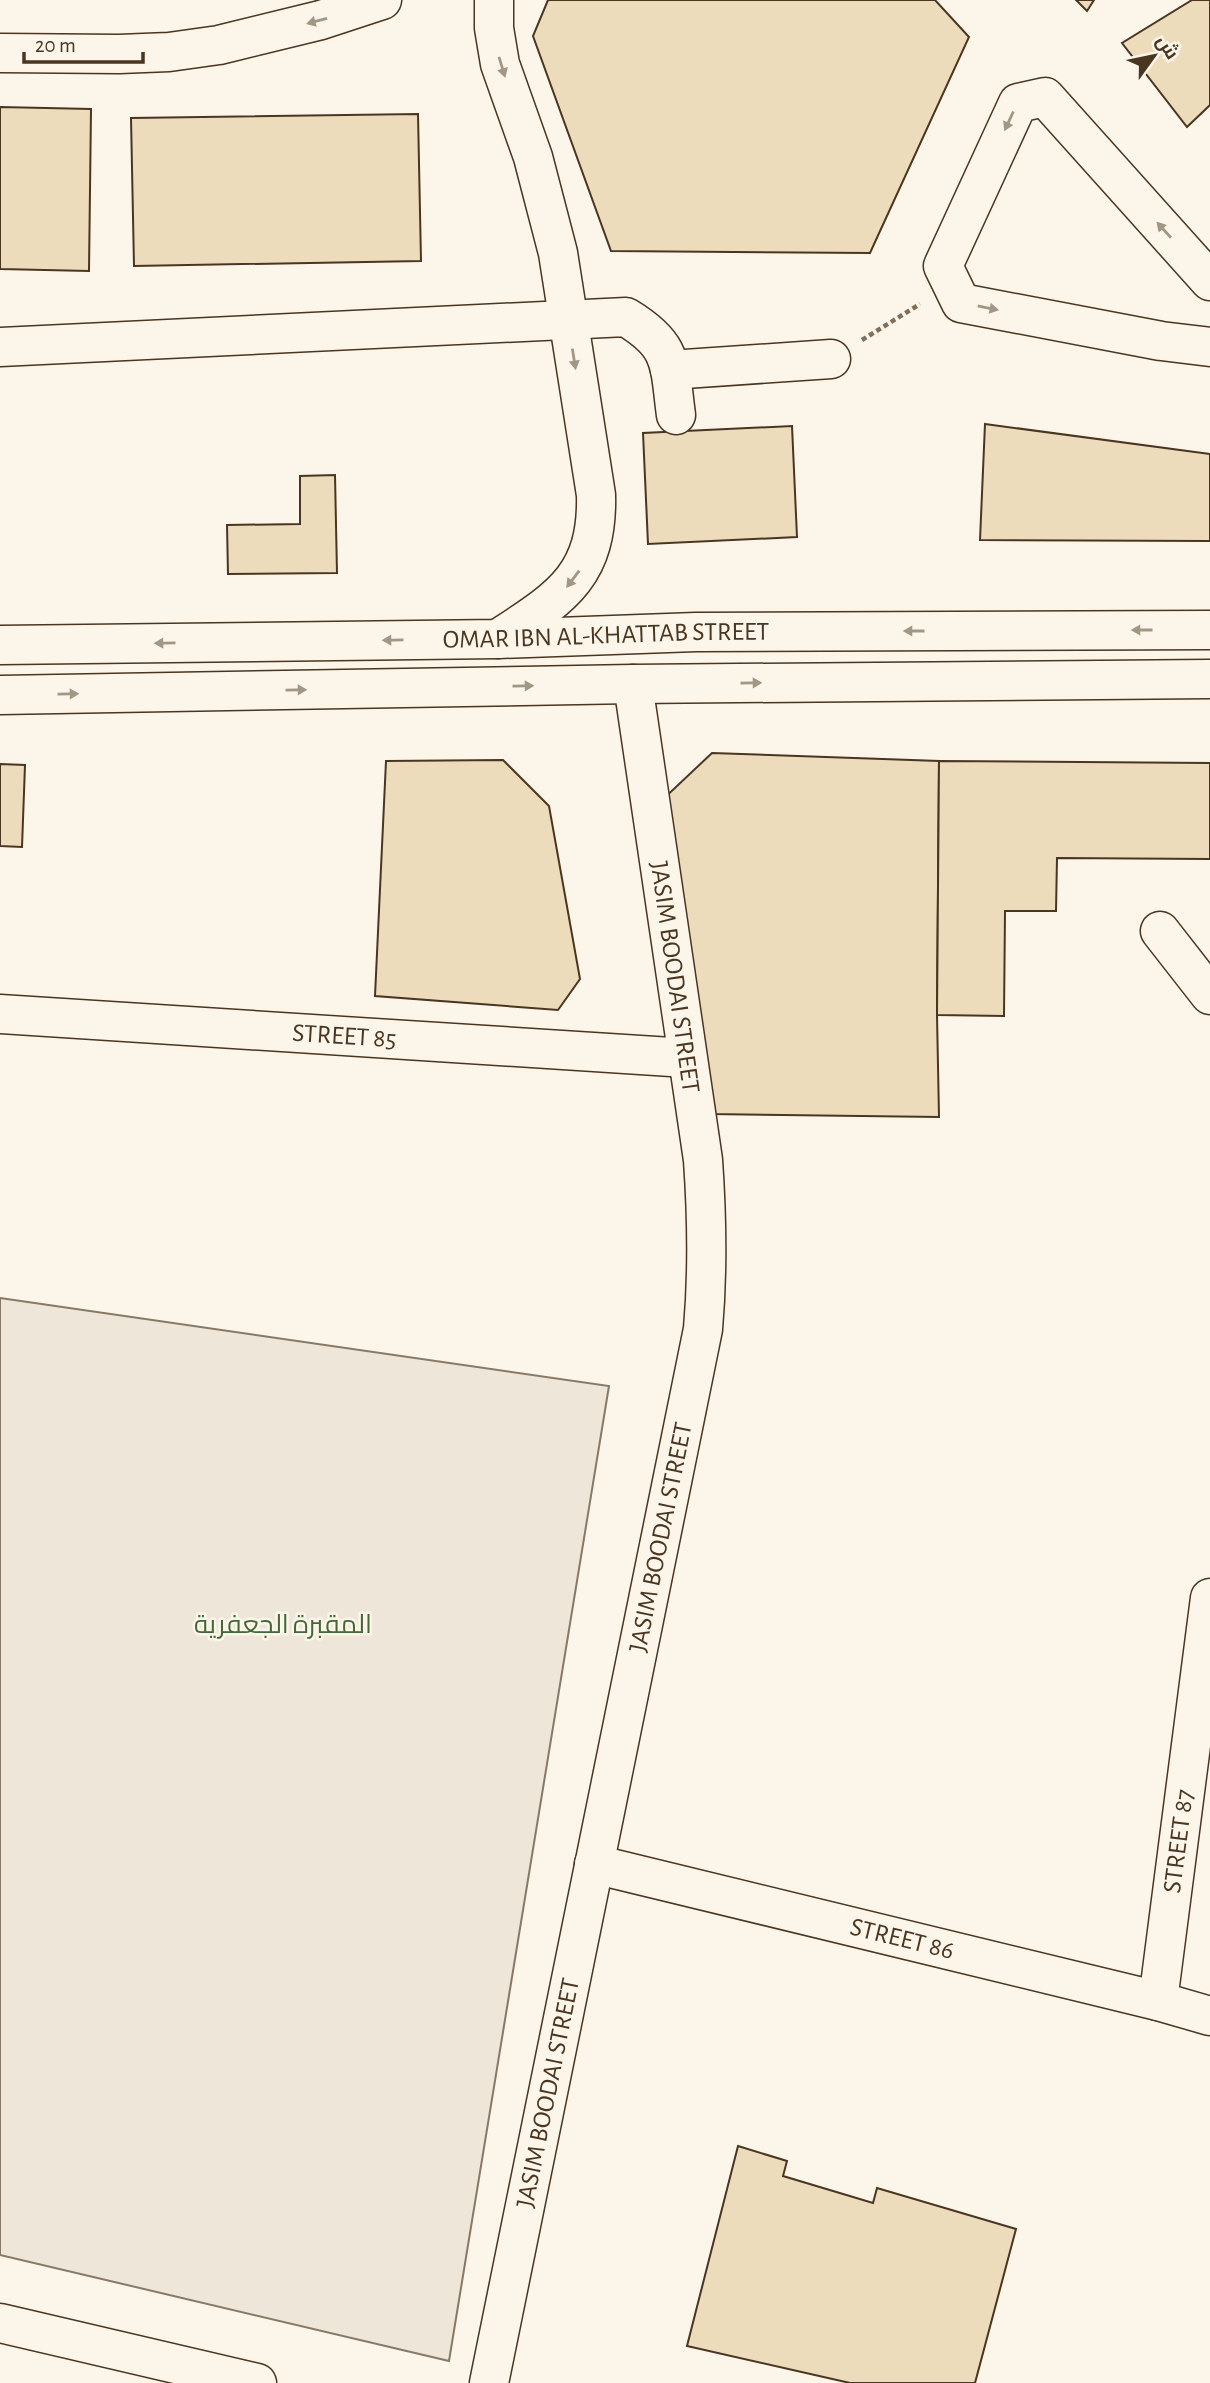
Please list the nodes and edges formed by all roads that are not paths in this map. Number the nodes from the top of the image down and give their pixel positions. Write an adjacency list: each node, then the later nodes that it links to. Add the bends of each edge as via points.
1 (382, 0): 3 (street, one-way to 3, via 219,45 119,54)
2 (494, 0): 5 (street, one-way to 5, via 500,64 546,205)
3 (0, 54)
4 (1210, 281): 7 (street, one-way to 7, via 1045,97 1018,103 943,266 961,303)
5 (568, 320): 6 (street); 9 (street, via 626,317 649,331 666,353); 12 (street, one-way to 12, via 596,495 594,534 580,570 565,591)
6 (0, 347)
7 (1210, 347)
8 (831, 359): 9 (street)
9 (670, 370): 10 (street)
10 (677, 415)
11 (1210, 630): 12 (street, OMAR IBN AL-KHATTAB STREET, one-way to 12, via 710,632)
12 (498, 639): 13 (street, OMAR IBN AL-KHATTAB STREET, one-way to 13)
13 (0, 645)
14 (1210, 679): 15 (street, OMAR IBN AL-KHATTAB STREET, one-way to 14)
15 (633, 684): 16 (street, OMAR IBN AL-KHATTAB STREET, one-way to 15); 20 (street, JASIM BOODAI STREET)
16 (0, 695)
17 (1160, 931): 18 (street)
18 (1210, 995)
19 (0, 1014): 20 (street, STREET 85)
20 (687, 1058): 22 (street, JASIM BOODAI STREET, via 706,1200 703,1329)
21 (1210, 1598): 23 (street, STREET 87)
22 (594, 1864): 23 (street, STREET 86); 27 (street, JASIM BOODAI STREET)
23 (1158, 2001): 24 (street, STREET 86)
24 (1210, 2017)
25 (0, 2323): 26 (street)
26 (257, 2383)
27 (489, 2383)

